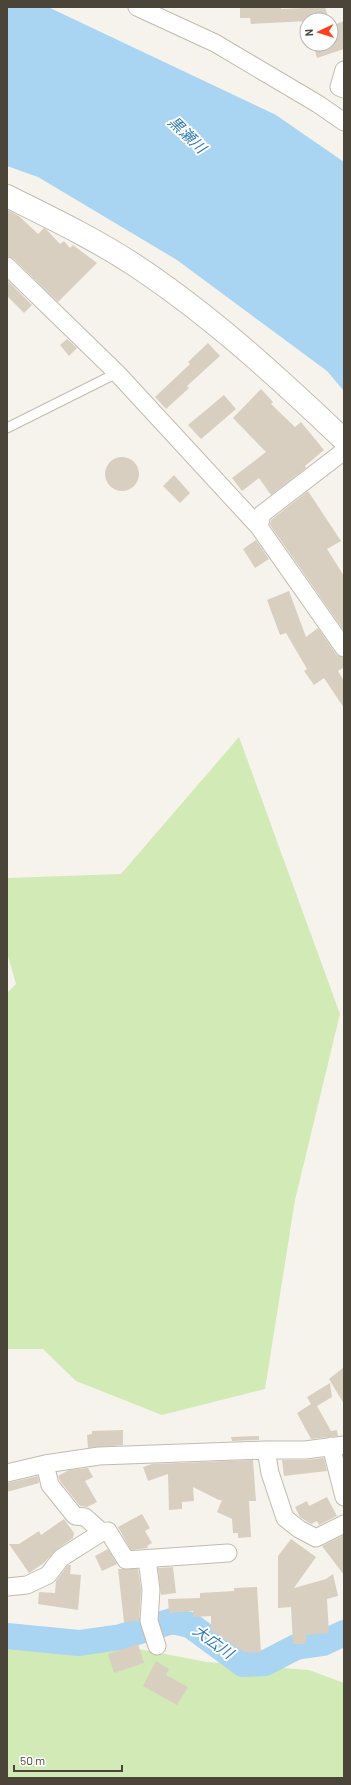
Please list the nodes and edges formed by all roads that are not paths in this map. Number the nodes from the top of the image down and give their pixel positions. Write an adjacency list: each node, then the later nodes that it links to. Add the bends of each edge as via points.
1 (137, 7): 4 (street, via 215,43)
2 (344, 70): 3 (street, via 339,87)
3 (344, 89)
4 (344, 122)
5 (7, 196): 9 (street, via 80,233 138,268 216,326 282,381)
6 (7, 266): 7 (street)
7 (117, 373): 8 (lane); 11 (street)
8 (7, 428)
9 (344, 440)
10 (344, 451): 11 (street, via 262,514)
11 (260, 527): 12 (street)
12 (344, 648)
13 (338, 1446): 14 (street, via 305,1450); 17 (street)
14 (266, 1450): 15 (street, via 99,1456); 18 (street, via 284,1518 299,1530 316,1538)
15 (45, 1464): 16 (street); 19 (street, via 50,1485 75,1516 85,1517)
16 (7, 1473)
17 (344, 1497)
18 (344, 1524)
19 (102, 1532): 21 (street, via 108,1531 126,1560); 22 (street, via 61,1558 48,1575 27,1585)
20 (228, 1553): 21 (street)
21 (147, 1560): 23 (street, via 151,1590 149,1621)
22 (7, 1587)
23 (157, 1646)

